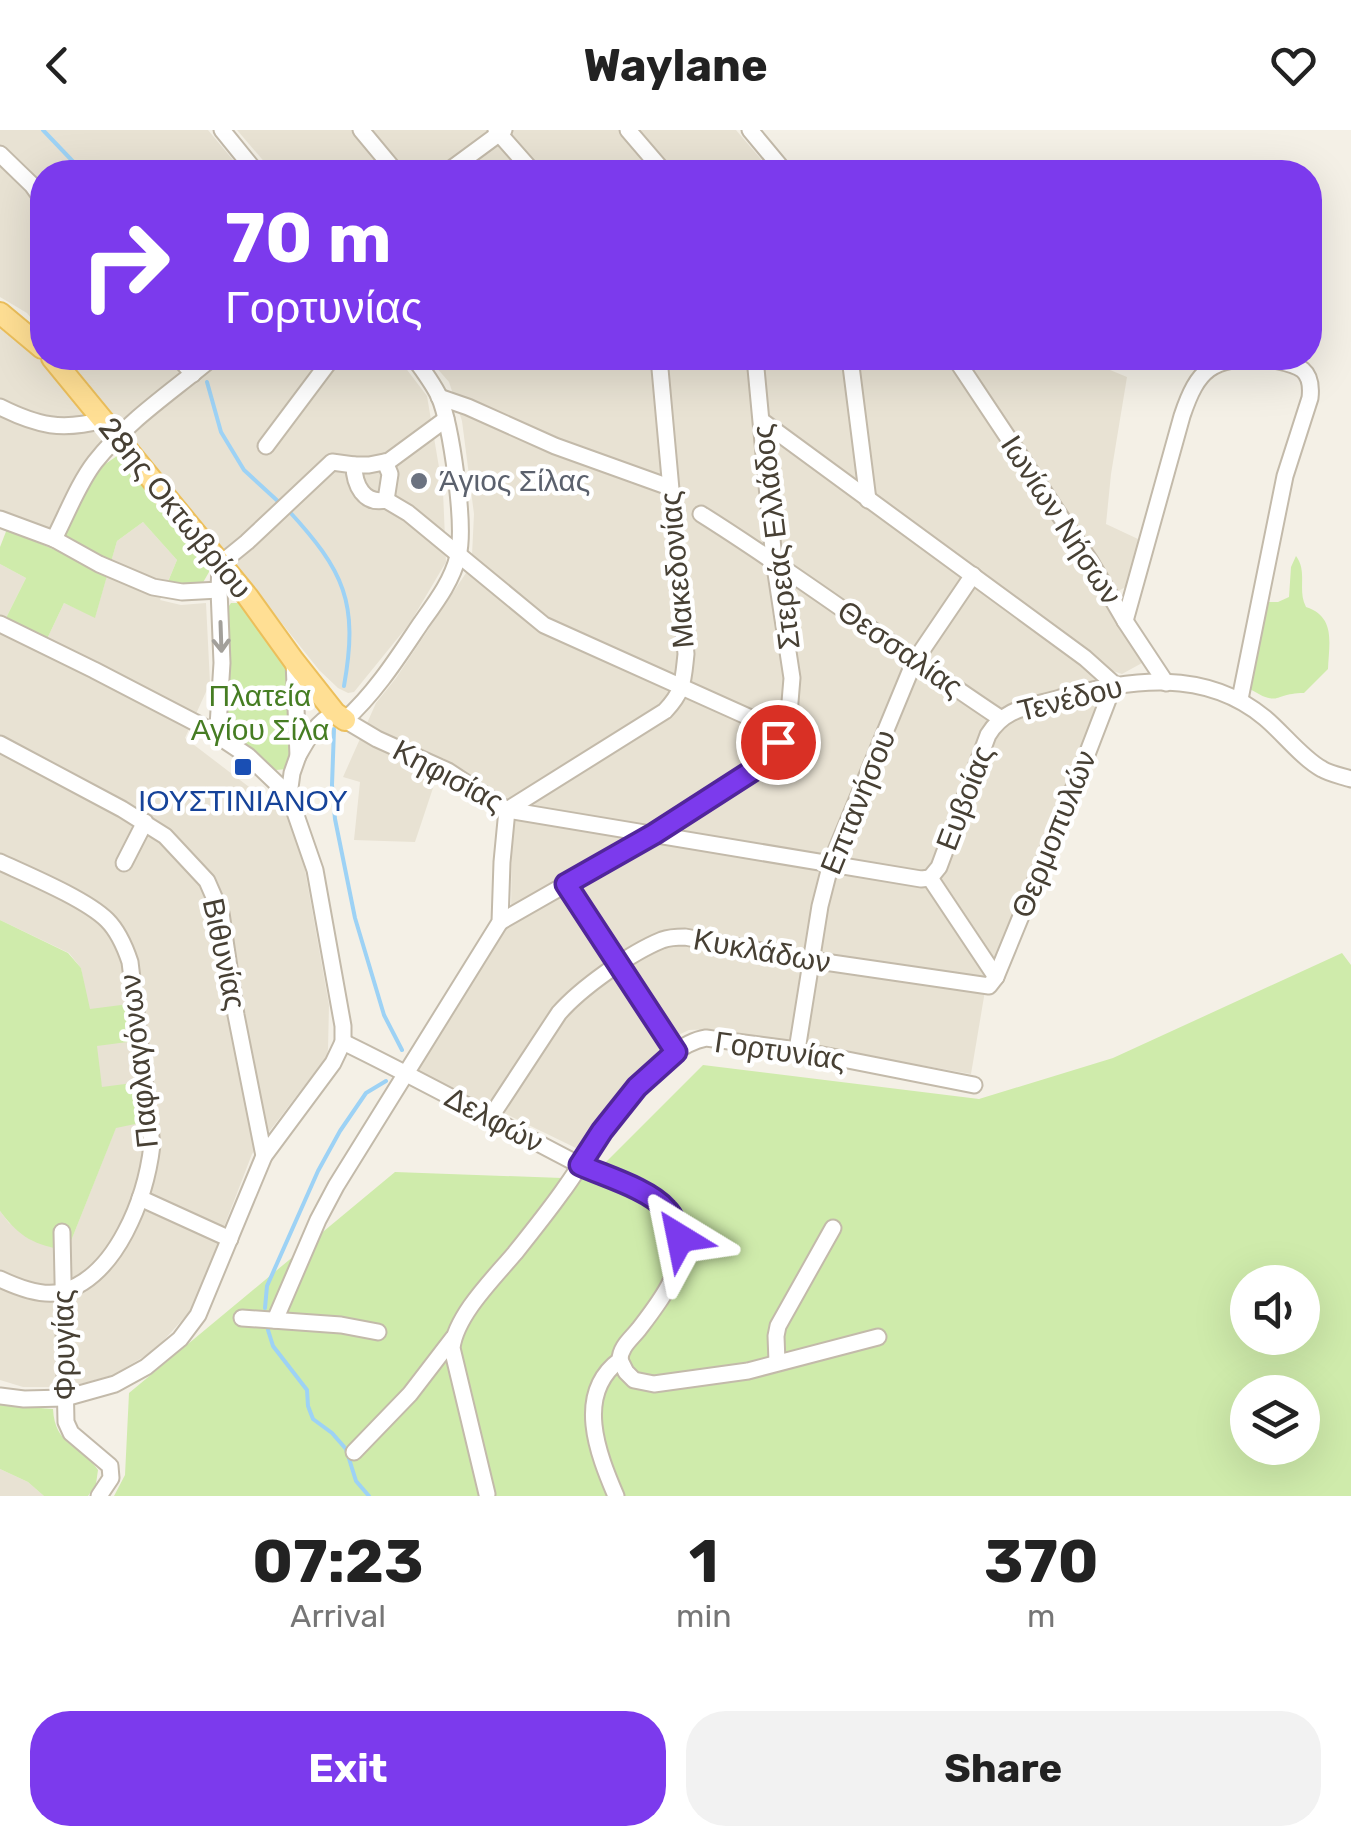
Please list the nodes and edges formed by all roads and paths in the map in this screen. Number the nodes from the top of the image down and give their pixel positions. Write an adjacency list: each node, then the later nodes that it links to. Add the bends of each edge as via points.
1 (222, 130): 7 (street)
2 (361, 130): 8 (street)
3 (628, 130): 11 (street)
4 (750, 130): 12 (street)
5 (500, 131): 9 (street); 10 (street)
6 (5, 158): 13 (street); 14 (street)
7 (246, 160)
8 (386, 160)
9 (463, 160)
10 (523, 160)
11 (654, 160)
12 (774, 160)
13 (0, 178)
14 (30, 186)
15 (0, 313): 16 (main road)
16 (30, 338)
17 (62, 370): 32 (main road, 28ης Οκτωβρίου)
18 (189, 370): 28 (street)
19 (198, 370): 28 (street)
20 (323, 370): 35 (street)
21 (422, 370): 29 (street)
22 (660, 370): 38 (street, Μακεδονίας)
23 (756, 370): 33 (street, Στερεάς Ελλάδος)
24 (852, 370): 40 (street)
25 (963, 370): 49 (street, Ιωνίων Νήσων)
26 (1208, 370): 49 (street, via 1186,403)
27 (1304, 370): 56 (street, via 1312,388 1285,476)
28 (193, 374): 34 (street)
29 (439, 397): 31 (street); 38 (street)
30 (0, 407): 32 (street, via 58,427)
31 (446, 419): 36 (street); 44 (street)
32 (103, 420): 34 (main road, 28ης Οκτωβρίου)
33 (762, 421): 40 (street); 45 (street, Στερεάς Ελλάδος)
34 (118, 439): 43 (street, via 93,466); 46 (main road, 28ης Οκτωβρίου)
35 (266, 446)
36 (385, 462): 37 (street); 39 (street)
37 (354, 465): 39 (street, via 363,495); 46 (street, via 328,464)
38 (669, 487): 55 (street, Μακεδονίας, via 686,654)
39 (386, 500): 44 (street)
40 (868, 500): 47 (street)
41 (701, 514): 45 (street, Θεσσαλίας)
42 (0, 519): 43 (street)
43 (54, 539): 48 (street, via 153,587)
44 (459, 554): 55 (street, via 544,624); 57 (street, via 446,587 373,692)
45 (774, 560): 52 (street, Θεσσαλίας); 59 (street, Στερεάς Ελλάδος, via 792,678)
46 (220, 564): 48 (street); 51 (main road, 28ης Οκτωβρίου)
47 (973, 575): 52 (street, Επτανήσου); 54 (street)
48 (219, 590): 60 (street, one-way to 60)
49 (1125, 621): 53 (street, Ιωνίων Νήσων)
50 (0, 624): 60 (street)
51 (294, 661): 57 (main road, Κηφισίας); 62 (street)
52 (914, 662): 58 (street, Θεσσαλίας); 69 (street, Επτανήσου)
53 (1166, 683): 54 (street, Τενέδου); 56 (street, Τενέδου)
54 (1114, 684): 58 (street, Τενέδου); 76 (street, Θερμοπυλών)
55 (683, 686): 59 (street); 65 (street, Μακεδονίας, via 666,711)
56 (1240, 699): 63 (street, Τενέδου, via 1322,770)
57 (340, 716): 62 (street, via 324,719); 65 (street, Κηφισίας, via 448,771)
58 (1000, 718): 71 (street, Ευβοίας)
59 (782, 732): 67 (street, Στερεάς Ελλάδος, via 752,771)
60 (223, 737): 64 (street)
61 (0, 744): 66 (street, Βιθυνίας)
62 (298, 756): 64 (street)
63 (1351, 779)
64 (289, 795): 77 (street, via 315,870)
65 (507, 810): 67 (street, Κηφισίας); 73 (street)
66 (145, 822): 70 (street); 83 (street, Βιθυνίας, via 192,862 221,912)
67 (654, 834): 69 (street, Κηφισίας); 72 (street, Στερεάς Ελλάδος)
68 (0, 862): 85 (street, Παφλαγόνων, via 97,912 124,944 152,1145)
69 (831, 863): 71 (street, Κηφισίας); 74 (street, Επτανήσου)
70 (124, 864)
71 (930, 878): 76 (street)
72 (566, 884): 73 (street, Στερεάς Ελλάδος); 75 (street)
73 (500, 922): 80 (street)
74 (811, 960): 75 (street, Κυκλάδων, via 686,937 664,939); 76 (street, Κυκλάδων, via 989,986); 78 (street, Επτανήσου)
75 (619, 965): 79 (street); 82 (street, Κυκλάδων, via 558,1013)
76 (994, 980)
77 (342, 1042): 80 (street, Δελφών); 83 (street)
78 (797, 1050): 79 (street, Γορτυνίας, via 706,1038); 81 (street, Γορτυνίας)
79 (676, 1052): 84 (street, Γορτυνίας, via 637,1087)
80 (405, 1072): 82 (street, Δελφών); 92 (street, via 326,1204)
81 (974, 1085)
82 (490, 1118): 84 (street, Δελφών)
83 (264, 1156): 88 (street)
84 (580, 1165): 95 (street, Γορτυνίας); 96 (street, Δελφών, via 666,1207 680,1238 674,1274)
85 (140, 1198): 88 (street); 90 (street, Παφλαγόνων, via 114,1252)
86 (833, 1228): 97 (street, via 778,1326)
87 (62, 1232): 90 (street, Φρυγίας)
88 (230, 1239): 99 (street, via 198,1315 180,1339 130,1377)
89 (0, 1279): 90 (street, via 28,1290)
90 (63, 1292): 99 (street, Φρυγίας)
91 (242, 1318): 92 (street)
92 (274, 1320): 93 (street)
93 (378, 1332)
94 (878, 1337): 97 (street)
95 (454, 1338): 100 (street, Γορτυνίας); 101 (street)
96 (620, 1360): 97 (street, via 634,1380 654,1384); 103 (street, Δελφών, via 592,1409)
97 (778, 1362)
98 (0, 1396): 99 (street)
99 (64, 1398): 102 (street, Φρυγίας, via 68,1428 110,1466 111,1478)
100 (354, 1452)
101 (487, 1494)
102 (99, 1496)
103 (616, 1496)

